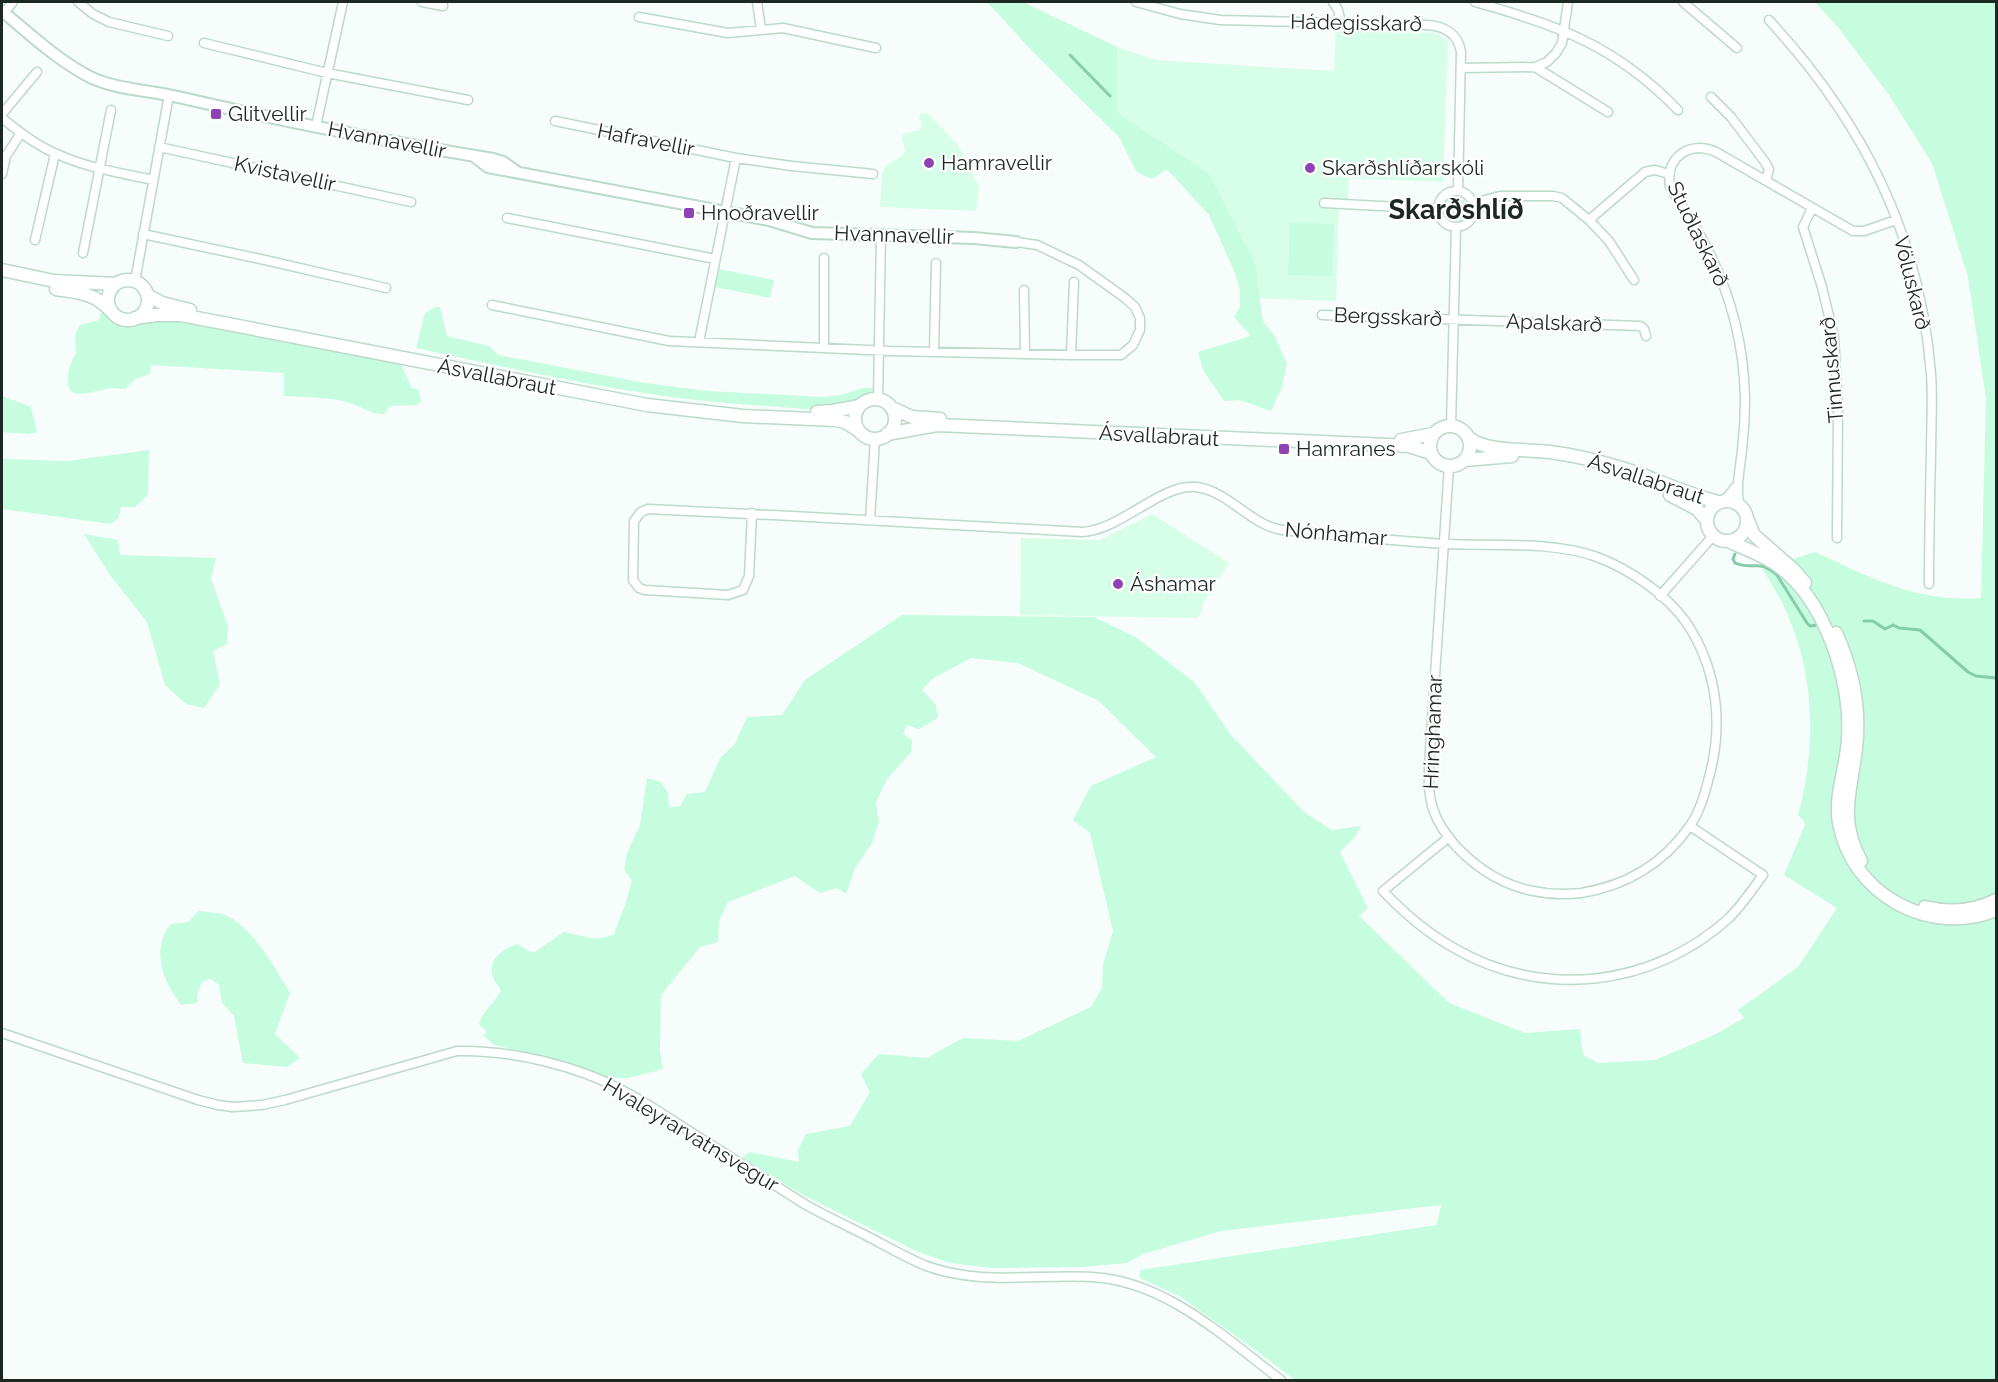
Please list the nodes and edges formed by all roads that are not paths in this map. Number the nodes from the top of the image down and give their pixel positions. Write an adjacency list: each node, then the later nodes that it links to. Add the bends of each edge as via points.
1 (13, 2): 12 (street)
2 (78, 2): 18 (street, via 109,22)
3 (344, 2): 25 (street)
4 (422, 2): 11 (street)
5 (757, 2): 16 (street)
6 (1136, 2): 15 (street, Hádegisskarð, via 1220,20)
7 (1333, 2): 15 (street)
8 (1475, 2): 17 (street)
9 (1568, 2): 17 (street)
10 (1683, 2): 21 (street)
11 (443, 6)
12 (3, 12): 26 (street, Hvannavellir, via 57,57 89,76 112,86)
13 (639, 17): 16 (street, via 728,33)
14 (1769, 20): 54 (street, Völuskarð, via 1844,113)
15 (1341, 23): 23 (street, Hádegisskarð, via 1441,26 1458,41)
16 (761, 29): 20 (street, via 783,28)
17 (1565, 31): 22 (street, via 1556,53); 30 (street, via 1598,46 1633,69)
18 (168, 36)
19 (204, 43): 25 (street)
20 (876, 48)
21 (1737, 48)
22 (1535, 67): 23 (street); 31 (street)
23 (1461, 68): 45 (street, Hádegisskarð)
24 (37, 72): 32 (street)
25 (327, 73): 28 (street); 34 (street)
26 (169, 95): 34 (street, Hvannavellir); 36 (street)
27 (1711, 97): 44 (street, via 1765,162 1769,169)
28 (468, 100)
29 (111, 110): 39 (street)
30 (1678, 110)
31 (1608, 112)
32 (2, 116): 35 (street)
33 (555, 121): 38 (street, Hafravellir)
34 (316, 126): 51 (street, Hvannavellir, via 475,157 484,166)
35 (21, 134): 37 (street); 40 (street, via 6,156)
36 (159, 147): 43 (street); 46 (street, Kvistavellir)
37 (55, 154): 39 (street); 58 (street)
38 (736, 158): 41 (street, Hafravellir); 51 (street)
39 (100, 168): 43 (street); 60 (street)
40 (2, 174)
41 (873, 174)
42 (1669, 174): 44 (street, Stuðlaskarð, via 1678,156 1700,147); 53 (street, via 1645,172); 97 (street, Stuðlaskarð, via 1670,186 1711,257 1734,318 1745,398)
43 (153, 180): 56 (street)
44 (1766, 180): 49 (street, Stuðlaskarð)
45 (1458, 191): 48 (street); 50 (street, via 1443,195)
46 (411, 202)
47 (1324, 203): 50 (street)
48 (1473, 203): 53 (street, via 1500,196 1553,196 1566,201); 55 (street, via 1471,220)
49 (1812, 208): 54 (street, Stuðlaskarð, via 1853,231); 105 (street, Tinnuskarð, via 1803,227 1826,303 1837,370)
50 (1437, 209): 55 (street, via 1440,220)
51 (724, 211): 57 (street, Hvannavellir, via 812,233); 62 (street)
52 (507, 218): 62 (street)
53 (1589, 220): 66 (street, via 1609,241)
54 (1896, 220): 108 (street, Völuskarð, via 1915,280 1931,375)
55 (1456, 228): 77 (street)
56 (143, 234): 67 (street); 70 (street)
57 (881, 235): 59 (street, Hvannavellir); 81 (street)
58 (35, 240)
59 (1021, 243): 84 (street, via 1047,249 1079,265 1138,312 1139,335 1120,355)
60 (83, 253)
61 (824, 258): 80 (street)
62 (715, 259): 79 (street)
63 (936, 263): 82 (street)
64 (2, 270): 69 (main road, via 54,281)
65 (2, 279): 74 (main road, via 86,293)
66 (1634, 280)
67 (135, 281): 69 (main road); 72 (main road)
68 (1074, 282): 84 (street)
69 (116, 284): 74 (main road, via 109,293)
70 (386, 288)
71 (1024, 290): 83 (street)
72 (147, 295): 76 (main road, via 147,306); 86 (main road, Ásvallabraut, via 182,308 643,397 788,411 832,411)
73 (492, 305): 79 (street, via 669,341)
74 (110, 310): 76 (main road, via 121,319)
75 (1322, 315): 77 (street, Bergsskarð)
76 (135, 318): 89 (main road, Ásvallabraut, via 181,315 615,400 707,413 835,420)
77 (1455, 320): 78 (street, Apalskarð, via 1640,326); 88 (street)
78 (1646, 336)
79 (699, 342): 80 (street)
80 (824, 348): 81 (street)
81 (879, 350): 82 (street); 85 (street)
82 (934, 352): 83 (street)
83 (1025, 354): 84 (street)
84 (1071, 355)
85 (878, 399): 86 (main road); 87 (main road)
86 (860, 406): 89 (main road, via 856,416)
87 (892, 408): 90 (main road, via 895,420); 91 (main road, Ásvallabraut, via 919,418 1384,439 1415,439)
88 (1450, 426): 91 (main road); 92 (main road, via 1462,429)
89 (859, 431): 93 (main road)
90 (888, 434): 93 (main road); 94 (main road, Ásvallabraut, via 947,426 1409,446)
91 (1433, 434): 94 (main road)
92 (1469, 438): 95 (main road, via 1470,450); 98 (main road, Ásvallabraut, via 1492,448 1587,459)
93 (875, 439): 102 (street)
94 (1431, 453): 96 (main road, via 1438,462)
95 (1465, 460): 96 (main road); 103 (main road, Ásvallabraut, via 1518,456 1607,471 1682,500)
96 (1449, 466): 107 (street, Hringhamar)
97 (1737, 485): 98 (street); 99 (street, Stuðlaskarð)
98 (1721, 501): 99 (main road); 103 (main road, via 1710,510)
99 (1739, 504): 101 (main road)
100 (752, 513): 100 (street, via 749,576 743,590 728,595 673,593 645,590 635,584 634,521 641,512 648,509); 102 (street)
101 (1747, 518): 106 (main road, via 1740,537); 112 (main road, via 1754,535 1809,588 1846,656 1858,718 1847,815 1851,837 1867,869 1892,893 1934,909 1968,909)
102 (870, 520): 107 (street, Nónhamar, via 1082,532 1101,530 1181,488 1216,493 1265,525 1282,531)
103 (1707, 521): 104 (main road)
104 (1713, 536): 106 (main road); 109 (street)
105 (1837, 538)
106 (1728, 541): 113 (main road, via 1775,564 1792,580 1812,606 1835,651 1845,691 1848,735 1838,815 1846,849 1860,871 1885,897 1917,913 1954,919)
107 (1443, 543): 109 (street, Hringhamar, via 1572,550 1622,569); 111 (street, Hringhamar, via 1429,766 1434,812)
108 (1929, 584)
109 (1660, 596): 110 (street, Hringhamar, via 1675,609 1696,640 1714,685 1717,706 1711,771 1703,801)
110 (1690, 826): 111 (street, Hringhamar, via 1665,855 1636,876 1599,890 1566,895 1529,891 1497,879 1468,859); 111 (street, via 1763,875 1728,918 1675,957 1646,969 1587,980 1517,973 1483,962 1430,933 1383,891)
111 (1449, 837)
112 (1996, 900)
113 (1996, 910)
114 (2, 1034): 115 (street, Hvaleyrarvatnsvegur, via 198,1100 233,1107 285,1100 457,1051 485,1050 526,1057 622,1090 807,1205 926,1265 962,1275 1093,1277 1138,1287 1180,1306)
115 (1281, 1380)

